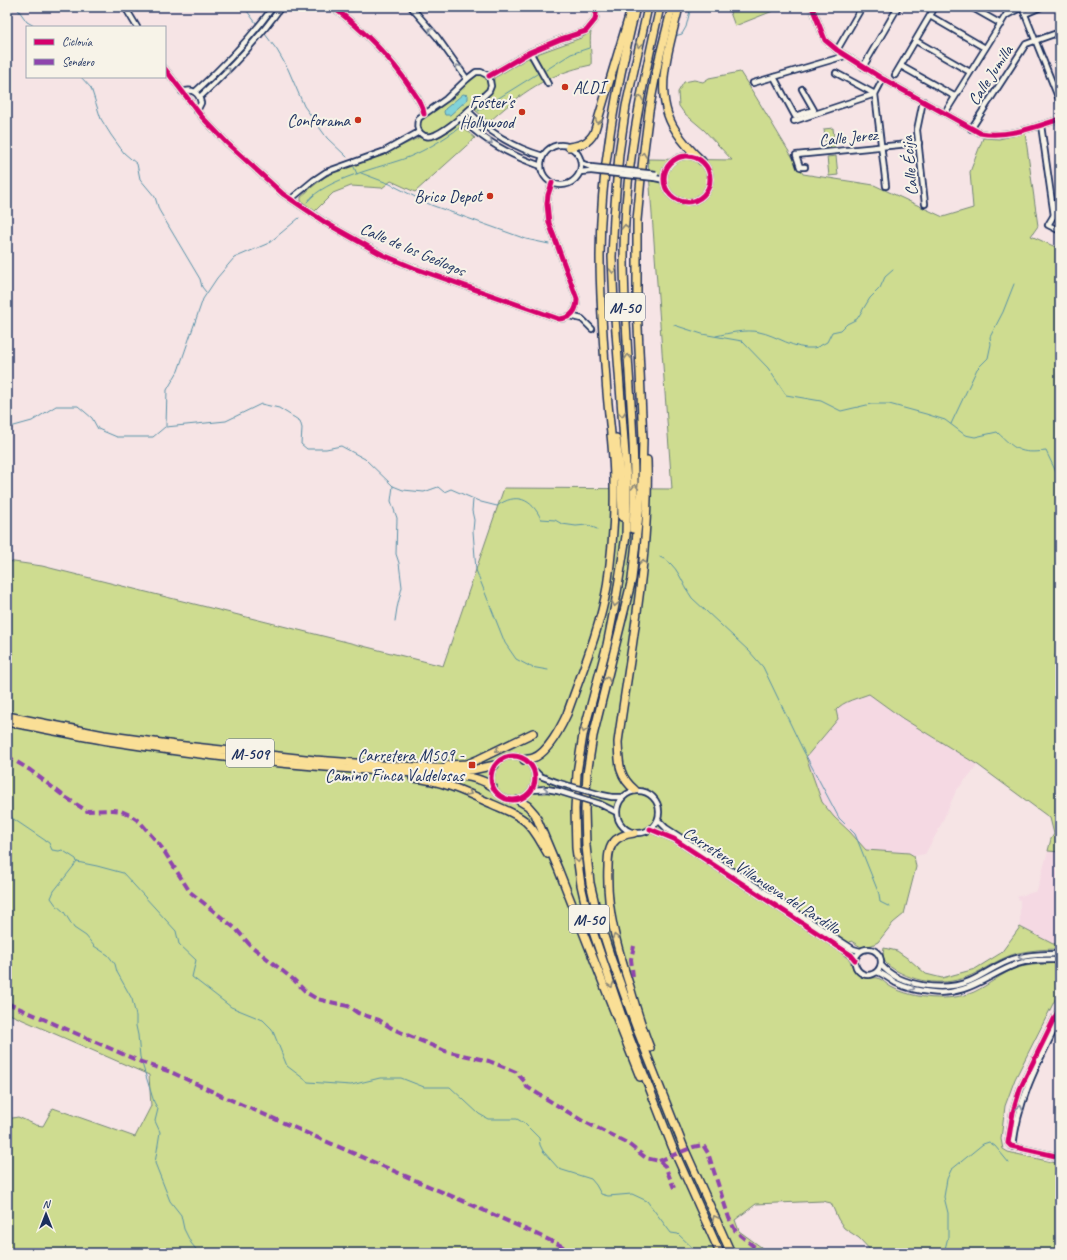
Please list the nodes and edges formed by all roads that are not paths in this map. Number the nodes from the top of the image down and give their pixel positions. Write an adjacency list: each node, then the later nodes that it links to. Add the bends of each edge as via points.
1 (125, 7): 25 (street)
2 (274, 7): 47 (street, via 243,45)
3 (281, 7): 50 (street, one-way to 3, via 248,49)
4 (333, 7): 56 (street, via 373,41 392,62 422,105)
5 (411, 7): 41 (street, one-way to 5, via 438,37)
6 (597, 7): 31 (street, via 595,20 586,31)
7 (631, 7): 64 (highway, one-way to 64, via 594,133 587,142)
8 (636, 7): 85 (highway, via 615,102 602,214 600,255)
9 (648, 7): 87 (highway, M-50, one-way to 87, via 626,106 619,154 612,257 628,482)
10 (660, 7): 88 (highway, M-50, one-way to 10, via 633,529 635,482 625,306 625,218 638,107)
11 (672, 7): 86 (highway, one-way to 11, via 637,220 650,111 658,63)
12 (679, 7): 67 (highway, via 664,74 664,100 675,130)
13 (812, 7): 30 (street, via 825,40)
14 (862, 7): 30 (street)
15 (898, 7): 34 (street)
16 (935, 7): 22 (street)
17 (971, 7): 24 (street)
18 (1011, 7): 23 (street)
19 (1022, 7): 21 (street); 23 (street)
20 (1041, 7): 21 (street)
21 (1025, 14): 28 (street)
22 (930, 16): 27 (street); 29 (street)
23 (1006, 16): 24 (street)
24 (1001, 24): 29 (street)
25 (136, 26)
26 (1060, 32): 28 (street, Calle Jumilla)
27 (916, 41): 33 (street); 36 (street)
28 (1035, 41): 52 (street); 61 (street, Calle Jumilla, via 1026,44)
29 (985, 48): 36 (street)
30 (837, 50): 32 (street)
31 (530, 52): 39 (street); 44 (street)
32 (845, 56): 34 (street); 40 (street)
33 (901, 66): 38 (street); 49 (street)
34 (864, 67): 42 (street)
35 (166, 70): 46 (street, Calle de los Geólogos)
36 (970, 72): 49 (street)
37 (836, 73): 48 (street)
38 (895, 75)
39 (489, 76): 41 (street, via 476,72); 54 (street, via 489,91)
40 (774, 77): 43 (street); 45 (street, via 796,116 814,110)
41 (467, 79): 56 (street, via 446,99)
42 (884, 79): 48 (street); 51 (street)
43 (753, 83)
44 (548, 84)
45 (802, 89)
46 (182, 92): 47 (street); 53 (street, Calle de los Geólogos)
47 (195, 92): 50 (street)
48 (875, 94): 59 (street); 65 (street)
49 (954, 96): 55 (street)
50 (200, 97): 53 (street, via 201,103)
51 (923, 101): 55 (street); 63 (street, Calle Écija, via 917,130)
52 (1060, 102)
53 (197, 111): 78 (street, Calle de los Geólogos, via 254,169)
54 (468, 111): 57 (street); 66 (street, via 502,138)
55 (945, 113): 61 (street)
56 (424, 114): 62 (street, via 417,122)
57 (460, 118): 62 (street, via 434,136 423,136); 69 (street, one-way to 69, via 498,148)
58 (1060, 119): 60 (street)
59 (794, 121)
60 (1041, 125): 61 (street, via 992,135); 81 (street)
61 (971, 129)
62 (419, 132): 78 (street, via 385,151 326,172)
63 (919, 143): 65 (street, Calle Jerez); 79 (street, Calle Écija)
64 (569, 147): 66 (street, via 555,146); 68 (street, via 576,152)
65 (881, 147): 70 (street, Calle Jerez, via 796,156 800,167); 77 (street)
66 (543, 156): 69 (street)
67 (702, 161): 73 (street, via 689,156 681,157 669,165); 75 (street, via 709,172 710,184 704,196 698,200 686,202 673,198)
68 (581, 162): 71 (street); 72 (street)
69 (541, 166): 76 (street, via 544,176)
70 (805, 167)
71 (591, 169): 72 (street); 74 (street, bridge)
72 (580, 172): 76 (street, via 569,184)
73 (666, 172): 74 (street); 75 (street)
74 (655, 176): 75 (street)
75 (664, 180)
76 (552, 183): 83 (street, via 547,204 549,223 577,299 577,306)
77 (886, 186)
78 (291, 199): 83 (street, Calle de los Geólogos, via 354,240 414,268 551,317 559,319)
79 (925, 204)
80 (1060, 205): 81 (street)
81 (1054, 216): 82 (street, via 1048,225)
82 (1060, 231)
83 (570, 316): 84 (street, Calle de los Geólogos, via 582,319)
84 (592, 329)
85 (605, 360): 87 (highway, via 619,462); 92 (highway, via 614,483 607,588 594,637 562,725 540,755)
86 (641, 390): 88 (highway, via 642,483 632,579); 99 (highway, one-way to 86, via 623,776 618,742 638,608 648,514 647,438)
87 (622, 566): 117 (highway, M-50, one-way to 117, via 607,645 583,735 575,802 576,848 581,885 594,934 626,1028)
88 (624, 609): 115 (highway, M-50, one-way to 88, via 611,958 590,883 586,846 584,810 587,774)
89 (7, 716): 95 (highway, M-509, via 104,735 176,745)
90 (7, 722): 93 (highway, M-509, via 107,740)
91 (533, 733): 95 (highway, one-way to 95, via 467,764)
92 (524, 760): 94 (street, M-509, via 520,757 509,757); 96 (street)
93 (266, 761): 97 (highway, M-509, via 382,772 466,776 481,779); 106 (highway, one-way to 106, via 307,768 418,778 456,787 525,822 533,830)
94 (495, 765): 95 (highway, M-509, via 472,770); 97 (street, via 491,780)
95 (397, 766)
96 (534, 771): 98 (street, via 535,783); 100 (street, bridge, via 559,783 602,795)
97 (493, 787): 101 (street, M-509, via 501,796)
98 (532, 790): 101 (street); 102 (street, one-way to 102, bridge, via 558,791 600,804)
99 (635, 790): 100 (street); 103 (street, via 649,793 654,798 659,808)
100 (622, 797): 102 (street)
101 (518, 800): 106 (highway, via 535,814)
102 (616, 812): 105 (street, via 620,823)
103 (658, 820): 104 (street); 107 (street, Carretera Villanueva del Pardillo, via 666,828)
104 (650, 829): 105 (street); 109 (street, Carretera Villanueva del Pardillo, via 674,839 811,928)
105 (634, 833): 115 (highway, one-way to 105, via 673,1109 644,1034 611,921 607,881 610,851 617,838)
106 (559, 871): 117 (highway, via 646,1093)
107 (860, 951): 109 (street); 111 (street, via 871,949 876,952)
108 (1060, 954): 111 (street, one-way to 111, via 1017,958 953,986 914,983 899,978)
109 (855, 960): 112 (street, via 857,970 861,974 872,975)
110 (1060, 960): 112 (street, one-way to 110, via 912,989 932,993 954,992 971,987 1019,964 1036,960)
111 (881, 965): 112 (street)
112 (877, 972)
113 (1060, 1007): 116 (street, via 1020,1089 1008,1143 1010,1146)
114 (1060, 1018): 116 (street, one-way to 114, via 1018,1114 1025,1091)
115 (679, 1134): 120 (highway, M-50, one-way to 115)
116 (1014, 1144): 118 (street)
117 (672, 1146): 119 (highway, M-50)
118 (1060, 1158)
119 (720, 1253)
120 (731, 1253)

